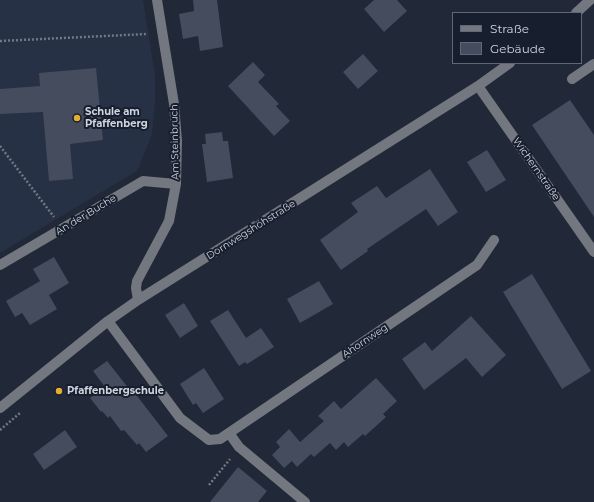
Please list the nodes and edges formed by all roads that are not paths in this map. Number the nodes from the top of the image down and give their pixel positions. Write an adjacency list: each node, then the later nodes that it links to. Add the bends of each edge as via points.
1 (158, 0): 8 (street, Am Steinbruch, via 174,104 177,140)
2 (590, 0): 3 (street)
3 (577, 12)
4 (509, 64): 7 (street, Dornwegshöhstraße)
5 (594, 64): 6 (street)
6 (572, 79)
7 (478, 86): 10 (street, Wichernstraße); 12 (street, Dornwegshöhstraße)
8 (176, 184): 11 (street, An der Buche, via 143,181); 12 (street, Am Steinbruch, via 169,221 137,280)
9 (494, 240): 15 (street, Ahornweg, via 477,265)
10 (594, 252)
11 (0, 265)
12 (138, 300): 13 (street, Dornwegshöhstraße)
13 (108, 321): 14 (street, Dornwegshöhstraße); 15 (street, Ahornweg, via 180,418 209,440 220,439)
14 (0, 408)
15 (229, 433): 16 (street, via 239,446)
16 (305, 502)

